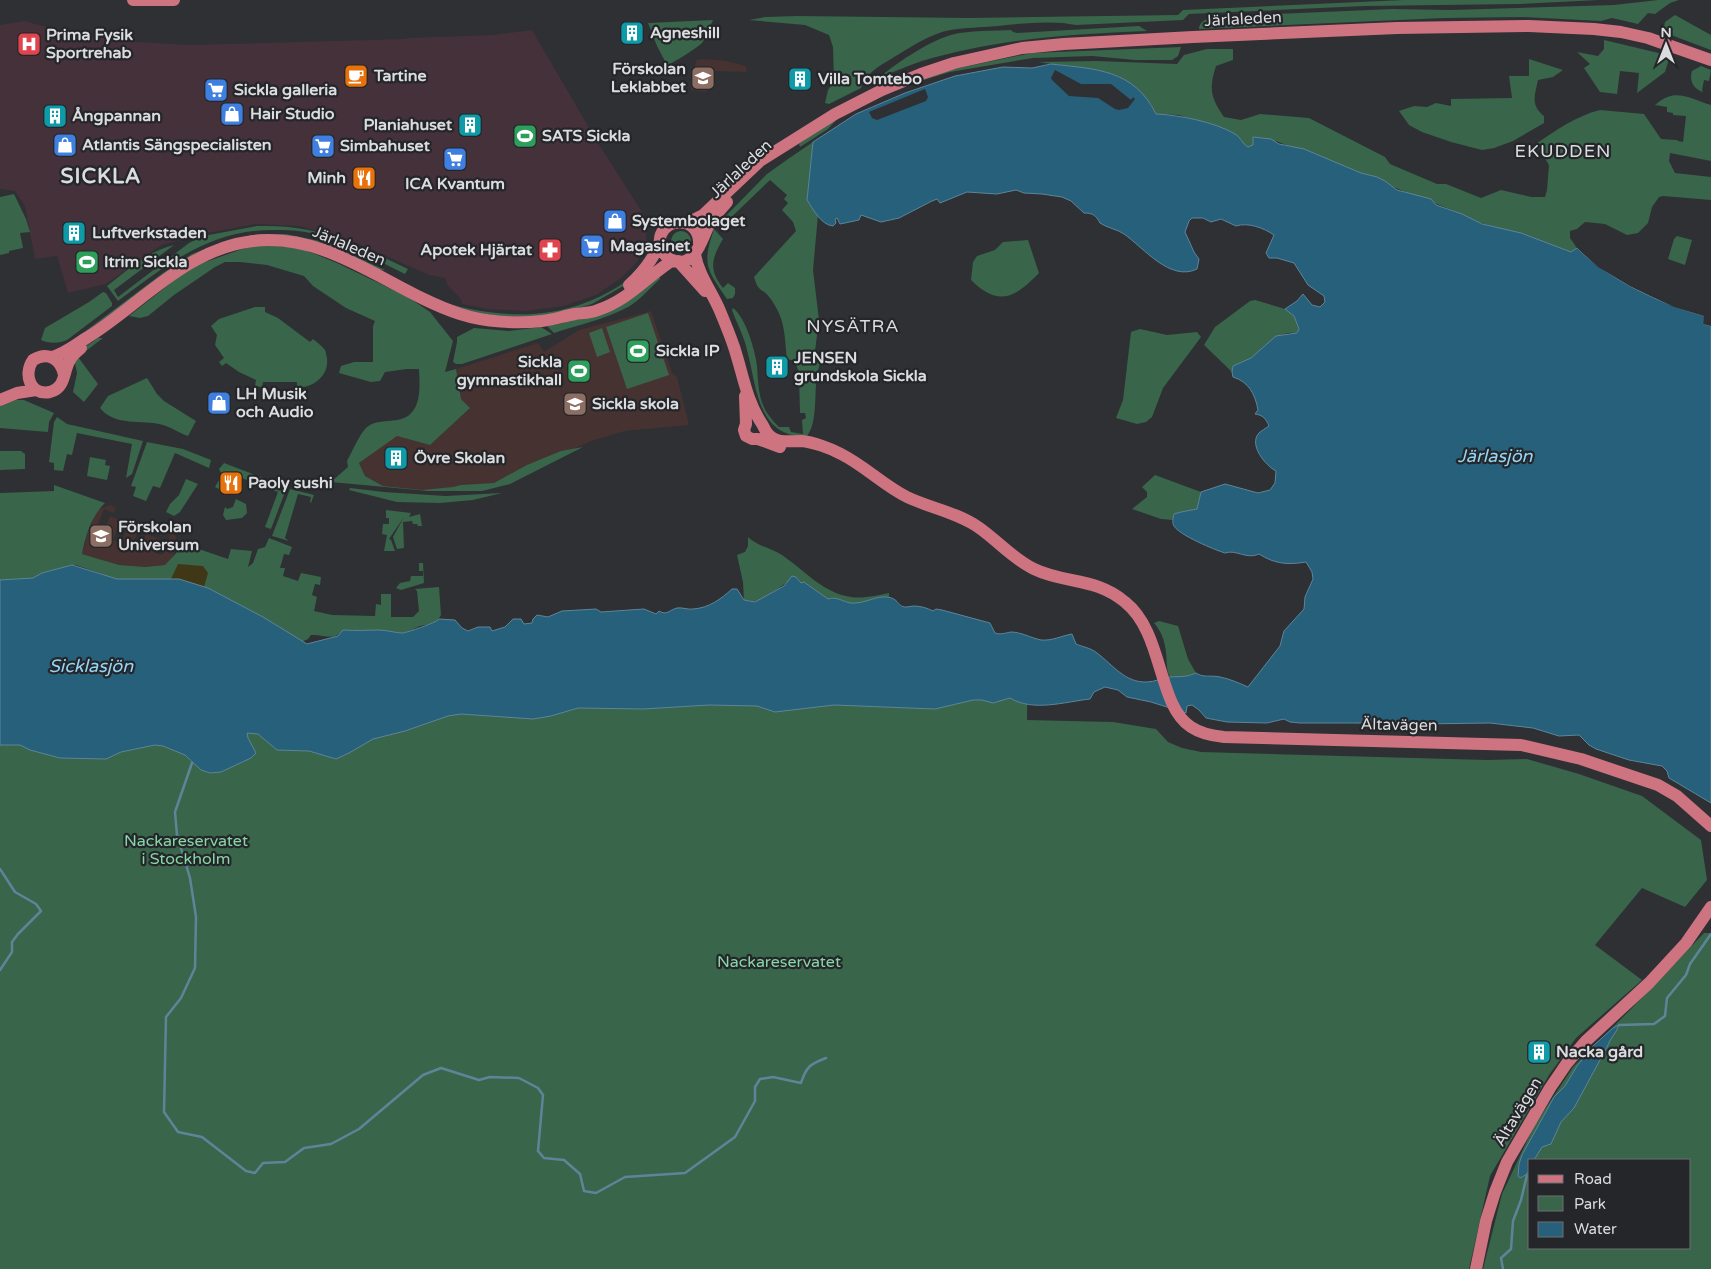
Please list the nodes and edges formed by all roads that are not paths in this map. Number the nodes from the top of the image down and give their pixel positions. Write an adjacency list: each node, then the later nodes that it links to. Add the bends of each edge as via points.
1 (133, 0): 2 (main road)
2 (174, 0)
3 (1711, 60): 4 (main road, Järlaleden, via 1621,32 1529,26 1397,28 1064,44 982,56 921,74 835,114)
4 (792, 142): 5 (main road, Järlaleden, via 774,150 702,215); 7 (main road, Järlaleden, via 718,212)
5 (687, 223): 6 (main road, via 667,226 660,237); 7 (main road, via 698,233)
6 (660, 244): 8 (main road, via 664,254); 10 (main road, Järlaleden, via 652,260 619,293)
7 (697, 251): 8 (main road, via 684,261); 9 (main road, via 698,267)
8 (676, 261): 9 (main road); 10 (main road, Järlaleden, via 622,298 598,310)
9 (714, 300): 15 (main road, via 734,347)
10 (574, 314): 11 (main road, Järlaleden, via 530,322 470,317 435,304 324,250 277,240 254,241 212,252 187,265)
11 (98, 330): 12 (main road, Järlaleden); 14 (main road, Järlaleden, via 70,358)
12 (52, 357): 13 (main road, via 33,360); 14 (main road, via 63,367)
13 (28, 372): 16 (main road, via 28,379); 17 (main road, via 19,383)
14 (64, 375): 16 (main road, via 61,384 53,391)
15 (744, 386): 19 (main road); 20 (main road)
16 (36, 390): 18 (main road, via 25,390)
17 (0, 394)
18 (0, 400)
19 (746, 424): 20 (main road, via 754,420); 21 (main road, via 746,436)
20 (762, 424): 21 (main road, via 763,434); 22 (main road, via 768,434 779,440)
21 (758, 439): 22 (main road, via 790,449)
22 (814, 445): 23 (main road, Ältavägen, via 844,455 893,490 977,526 1034,569 1087,582 1126,602 1146,628 1173,706 1180,718 1200,732 1219,736 1521,745 1581,759 1658,785 1677,796)
23 (1711, 826)
24 (1711, 907): 25 (main road, Ältavägen, via 1686,943 1649,983 1586,1041 1550,1088 1507,1162 1486,1221)
25 (1476, 1269)

